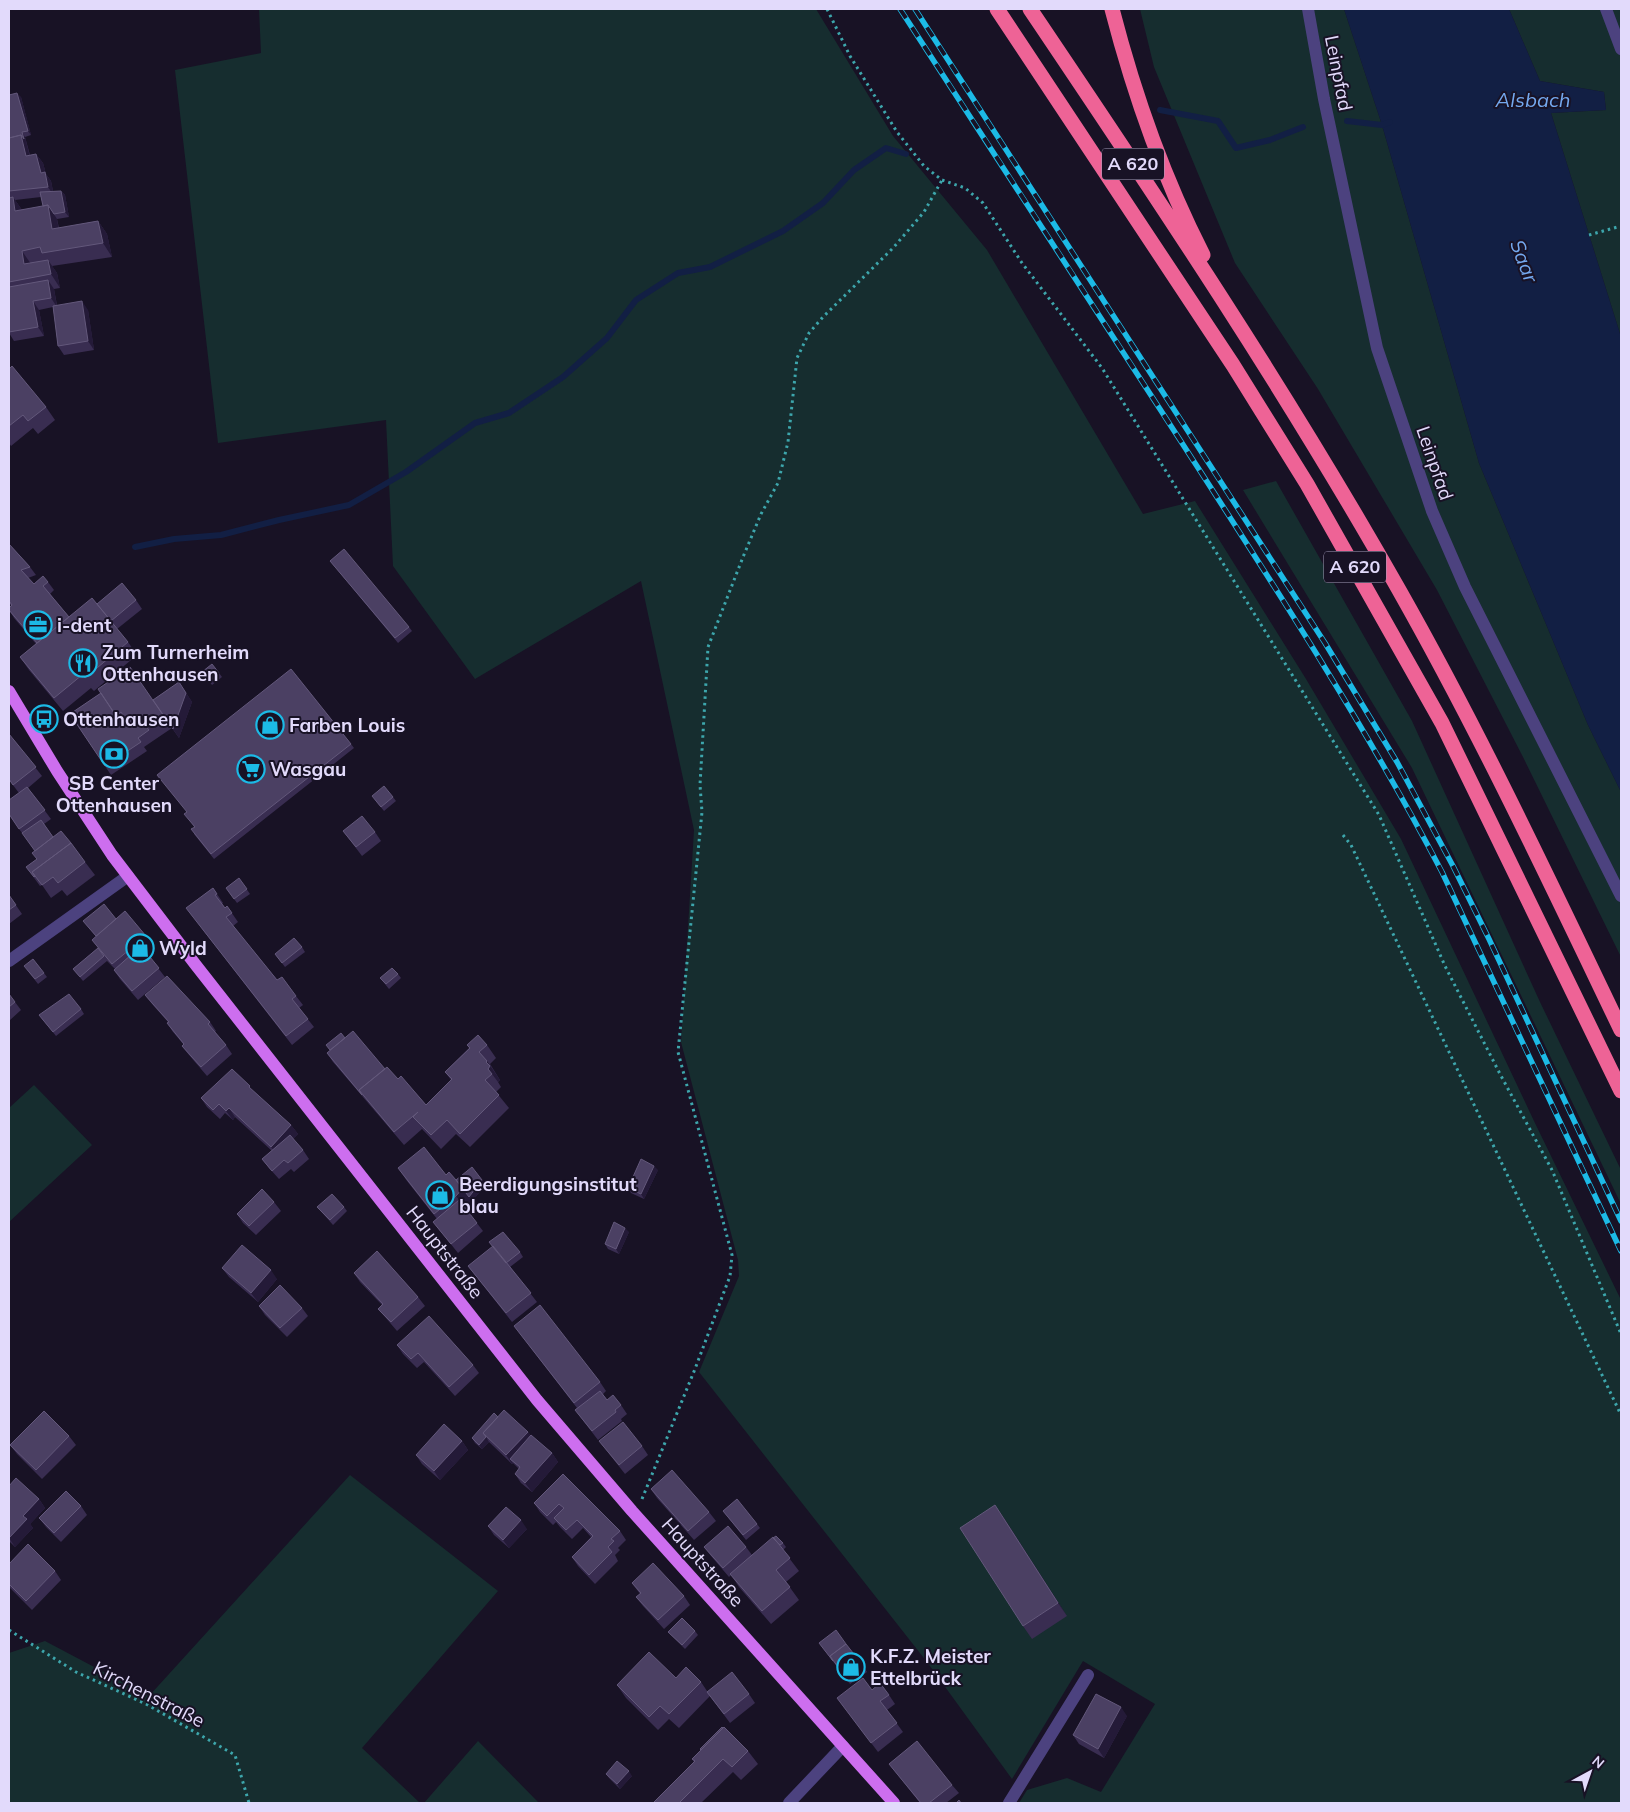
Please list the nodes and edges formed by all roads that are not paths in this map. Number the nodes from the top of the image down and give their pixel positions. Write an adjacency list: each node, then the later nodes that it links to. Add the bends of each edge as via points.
1 (997, 9): 13 (highway, A 620, via 1233,365 1317,500 1442,723)
2 (1030, 9): 7 (highway, A 620)
3 (1112, 9): 7 (highway, via 1144,118 1180,208)
4 (1308, 9): 10 (street, Leinpfad, via 1377,348 1432,511 1464,587)
5 (1606, 9): 6 (street)
6 (1621, 49)
7 (1236, 319): 12 (highway, A 620, via 1330,470 1470,719)
8 (9, 691): 9 (main road, Hauptstraße, via 87,818)
9 (128, 876): 11 (street); 15 (main road, Hauptstraße, via 537,1400)
10 (1621, 896)
11 (9, 961)
12 (1621, 1030)
13 (1621, 1091)
14 (1088, 1675): 18 (street)
15 (843, 1746): 16 (street); 17 (main road, Hauptstraße)
16 (788, 1803)
17 (894, 1803)
18 (1009, 1803)

